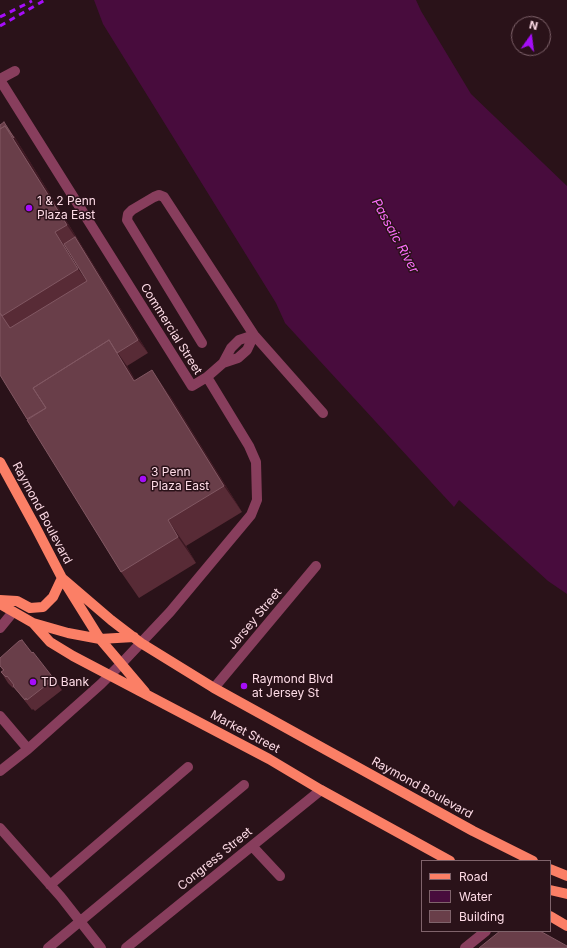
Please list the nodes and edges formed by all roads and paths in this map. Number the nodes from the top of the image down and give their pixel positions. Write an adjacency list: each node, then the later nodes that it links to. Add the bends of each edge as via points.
1 (15, 71): 2 (street)
2 (0, 79): 5 (street, Commercial Street, via 192,386)
3 (254, 335): 4 (street, via 164,197 159,195 132,210 128,214 128,220); 5 (street, via 239,340 230,348 223,364); 6 (street)
4 (202, 343)
5 (207, 377): 16 (street, Commercial Street, via 256,462 257,500 251,515 170,612)
6 (323, 412)
7 (0, 462): 9 (main road, Raymond Boulevard)
8 (316, 566): 19 (street, Jersey Street)
9 (62, 578): 10 (main road, via 53,597 43,608 30,608 17,601); 15 (main road, Raymond Boulevard); 16 (main road, Raymond Boulevard)
10 (0, 600)
11 (0, 604): 12 (main road, Market Street)
12 (13, 612): 13 (main road, Market Street); 14 (street)
13 (33, 623): 15 (main road, Market Street); 18 (main road, Market Street, via 50,642)
14 (0, 628)
15 (100, 639): 16 (main road, Market Street); 17 (main road, Raymond Boulevard)
16 (137, 640): 17 (street, Commercial Street); 19 (main road, Market Street)
17 (121, 664): 18 (street, Commercial Street); 20 (main road, Raymond Boulevard)
18 (110, 676): 20 (main road, Market Street); 23 (street, Commercial Street)
19 (214, 688): 22 (main road, Market Street)
20 (148, 696): 27 (main road, Market Street, via 269,759)
21 (1, 719): 23 (street)
22 (300, 736): 31 (main road, Raymond Boulevard)
23 (28, 749): 25 (street, Commercial Street)
24 (188, 767): 35 (street)
25 (0, 771)
26 (244, 785): 39 (street)
27 (321, 790): 29 (street, Congress Street); 30 (main road, Market Street)
28 (0, 828): 35 (street)
29 (252, 846): 33 (street); 44 (street, Congress Street)
30 (448, 860)
31 (531, 860)
32 (551, 869): 34 (main road)
33 (280, 876)
34 (567, 876)
35 (50, 885): 39 (street)
36 (551, 890): 37 (main road)
37 (567, 894)
38 (551, 917): 40 (main road)
39 (80, 921): 42 (street); 43 (street)
40 (567, 926)
41 (485, 932): 45 (street)
42 (48, 948)
43 (101, 948)
44 (126, 948)
45 (465, 948)

